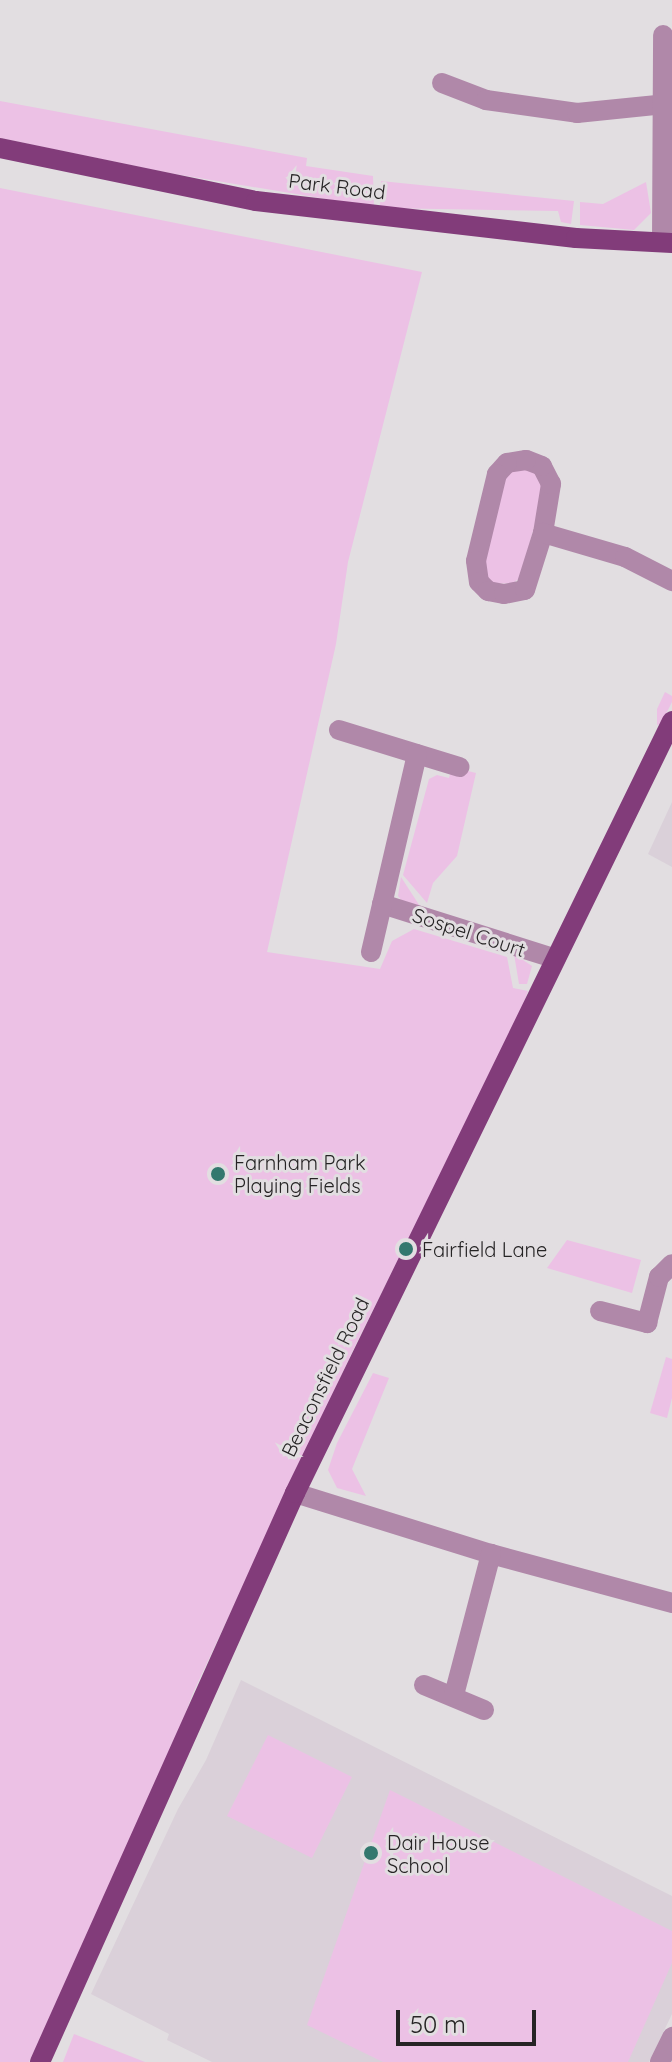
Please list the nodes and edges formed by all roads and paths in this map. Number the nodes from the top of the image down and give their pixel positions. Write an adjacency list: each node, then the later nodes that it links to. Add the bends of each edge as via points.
1 (663, 35): 3 (street)
2 (442, 83): 3 (street, via 486,100 577,113)
3 (665, 104): 5 (street)
4 (0, 148): 5 (main road, Park Road, via 256,201 576,238)
5 (667, 242)
6 (543, 533): 6 (street, via 525,590 504,594 488,591 479,582 476,561 497,474 507,463 526,460 542,466 551,484); 7 (street, via 625,557)
7 (672, 581)
8 (672, 721): 14 (main road, Beaconsfield Road)
9 (339, 730): 10 (street)
10 (417, 754): 11 (street); 12 (street)
11 (459, 767)
12 (382, 904): 13 (street); 14 (street, Sospel Court)
13 (371, 952)
14 (556, 959): 17 (main road, Beaconsfield Road)
15 (672, 1264): 16 (street, via 659,1277 647,1323)
16 (600, 1311)
17 (295, 1493): 18 (street); 24 (main road, Beaconsfield Road)
18 (491, 1554): 19 (street); 21 (street)
19 (672, 1603)
20 (424, 1685): 21 (street)
21 (454, 1695): 22 (street)
22 (484, 1710)
23 (672, 2037): 25 (street)
24 (40, 2062)
25 (660, 2062)

